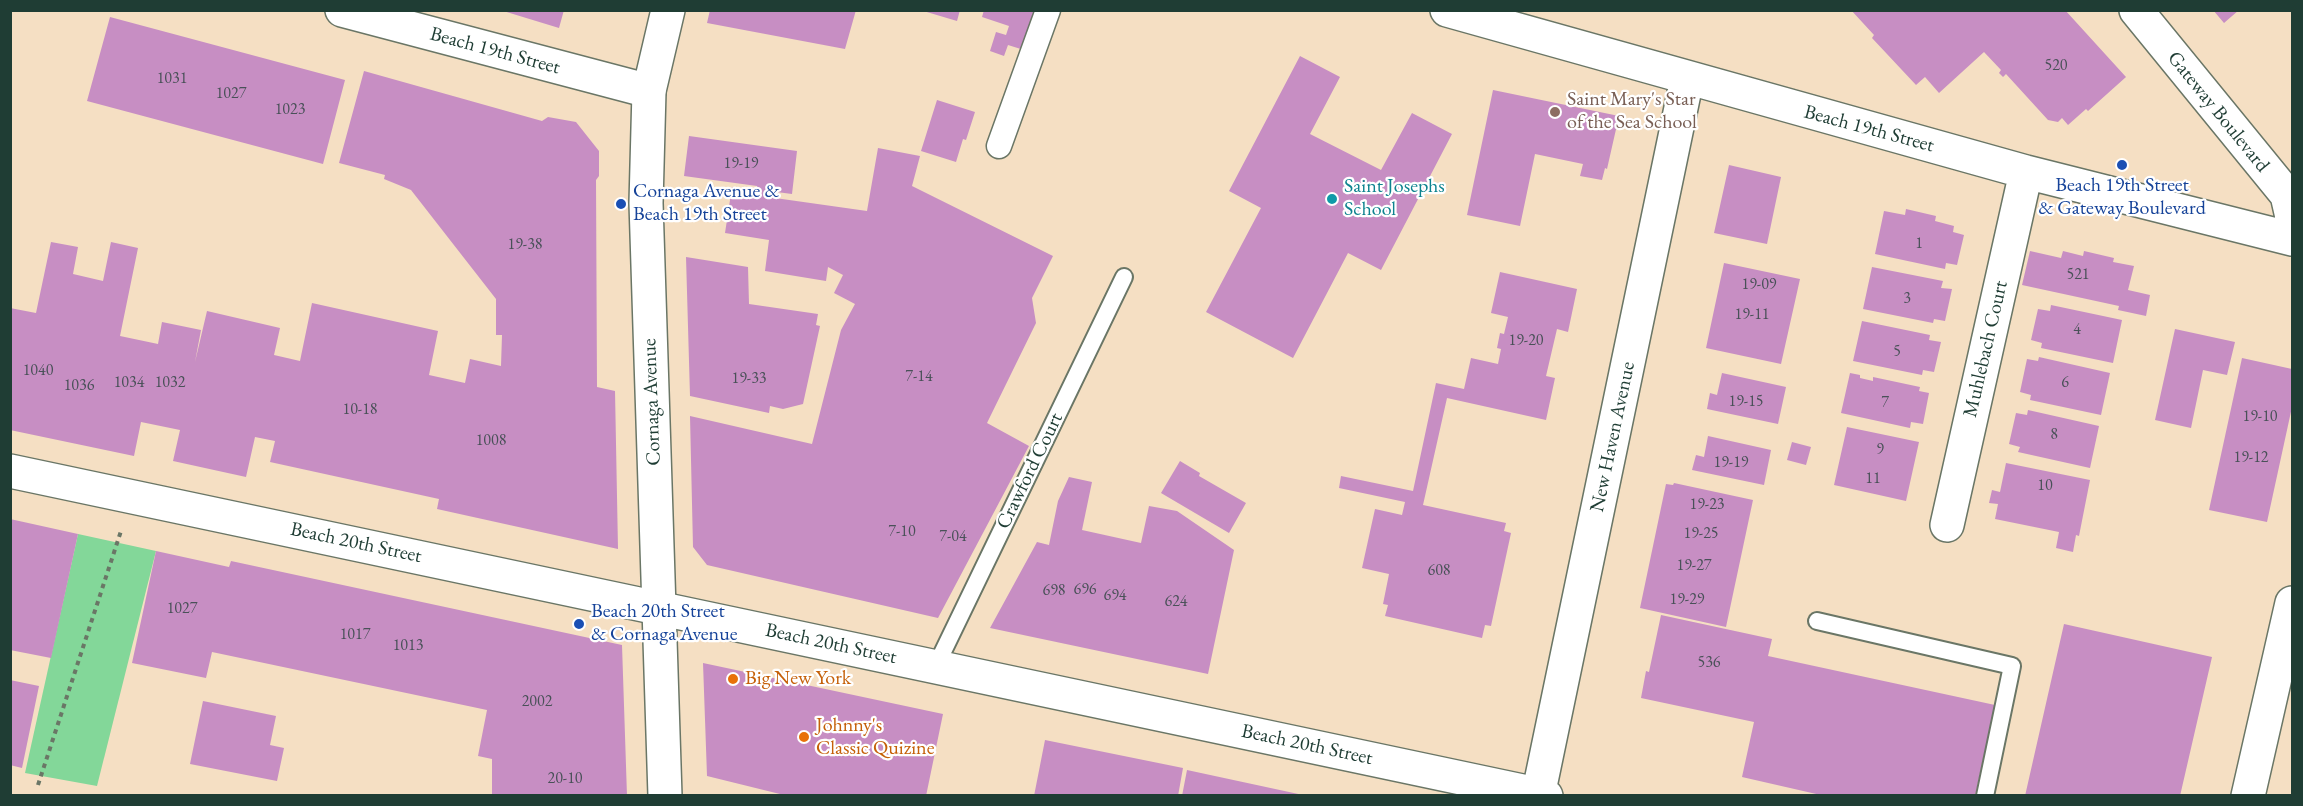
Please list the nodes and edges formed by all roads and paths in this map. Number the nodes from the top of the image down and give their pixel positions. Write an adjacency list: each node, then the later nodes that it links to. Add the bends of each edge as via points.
1 (342, 10): 7 (street, Beach 19th Street)
2 (668, 10): 7 (street, Cornaga Avenue)
3 (1048, 10): 8 (street)
4 (1447, 10): 6 (street, Beach 19th Street)
5 (2136, 10): 10 (street, Gateway Boulevard, via 2287,195)
6 (1687, 79): 9 (street, Beach 19th Street); 22 (street, New Haven Avenue)
7 (649, 91): 17 (street, Cornaga Avenue, via 646,203)
8 (999, 147)
9 (2026, 172): 11 (street, Beach 19th Street); 14 (street, Muhlebach Court)
10 (2292, 217)
11 (2292, 239)
12 (1124, 277): 19 (lane, Crawford Court)
13 (10, 471): 17 (street, Beach 20th Street)
14 (1947, 525)
15 (121, 531): 20 (path)
16 (2292, 603): 24 (street)
17 (658, 607): 19 (street, Beach 20th Street); 21 (street, Cornaga Avenue)
18 (1817, 621): 23 (lane, via 2012,666)
19 (936, 666): 22 (street, Beach 20th Street)
20 (38, 785)
21 (665, 795)
22 (1541, 795)
23 (1985, 795)
24 (2248, 795)

